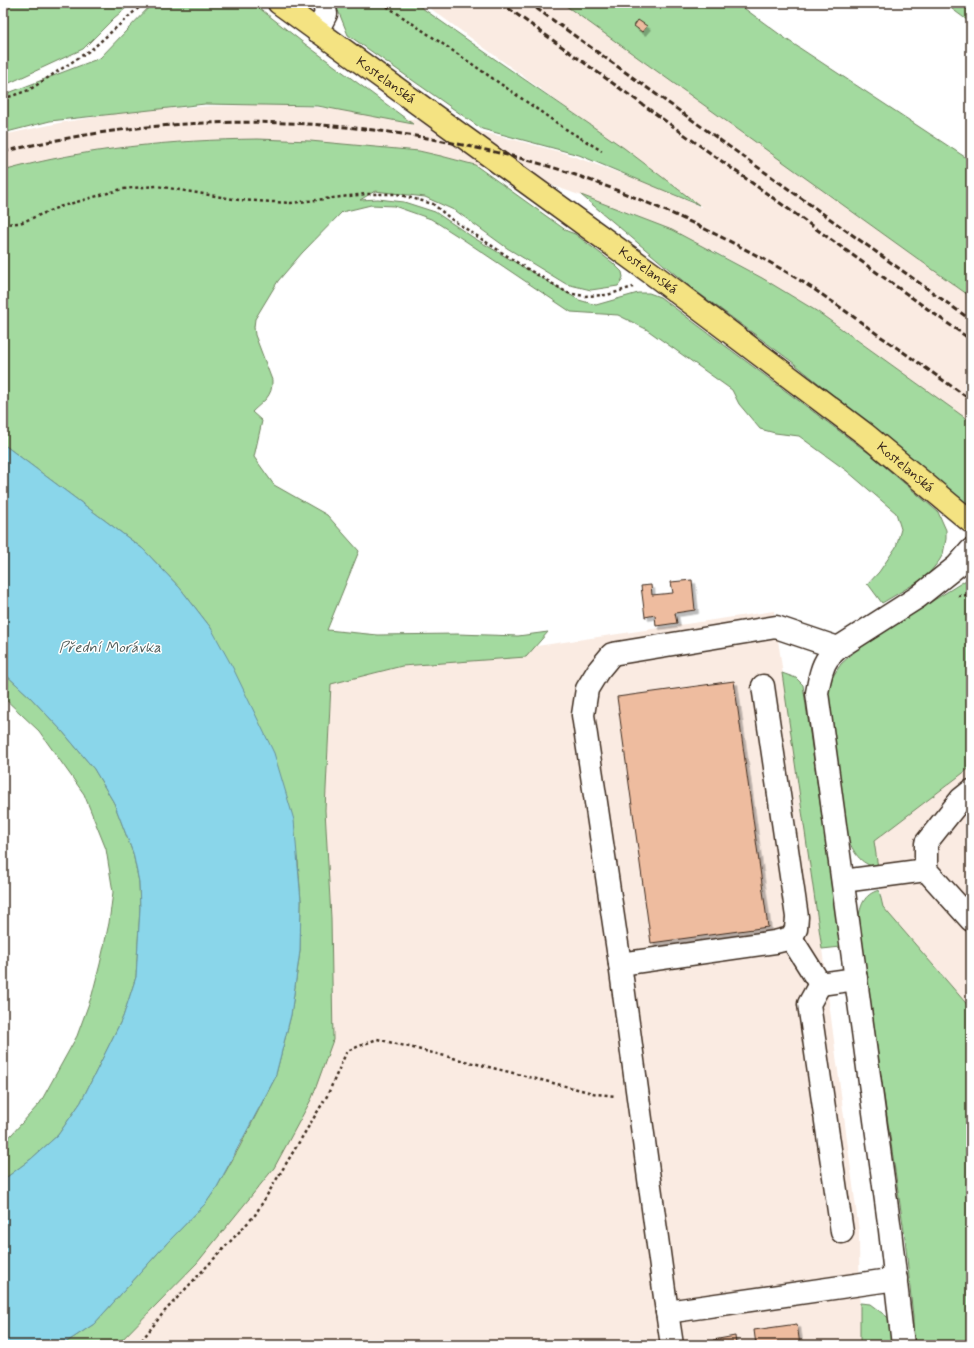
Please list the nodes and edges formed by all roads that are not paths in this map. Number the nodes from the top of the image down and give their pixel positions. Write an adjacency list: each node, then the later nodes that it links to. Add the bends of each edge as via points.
1 (279, 3): 3 (main road, Kostelanská)
2 (324, 3): 3 (lane, via 326,14)
3 (318, 31): 4 (main road, Kostelanská, via 658,278 865,434)
4 (971, 522)
5 (971, 550): 6 (lane, via 957,566 918,597)
6 (838, 648): 10 (lane, via 824,665 817,693); 13 (lane, via 776,626 612,654 598,671 587,688 583,715)
7 (763, 686): 12 (lane, via 797,917 796,929)
8 (971, 791): 9 (lane, via 961,799 926,843)
9 (926, 870): 10 (lane); 11 (lane)
10 (842, 881): 14 (lane)
11 (971, 920)
12 (791, 938): 13 (lane); 15 (lane)
13 (620, 964): 18 (lane)
14 (856, 979): 15 (lane); 17 (lane)
15 (820, 984): 16 (lane, via 809,1004)
16 (842, 1232)
17 (896, 1279): 18 (lane); 20 (lane)
18 (667, 1312): 19 (lane)
19 (672, 1345)
20 (904, 1345)

